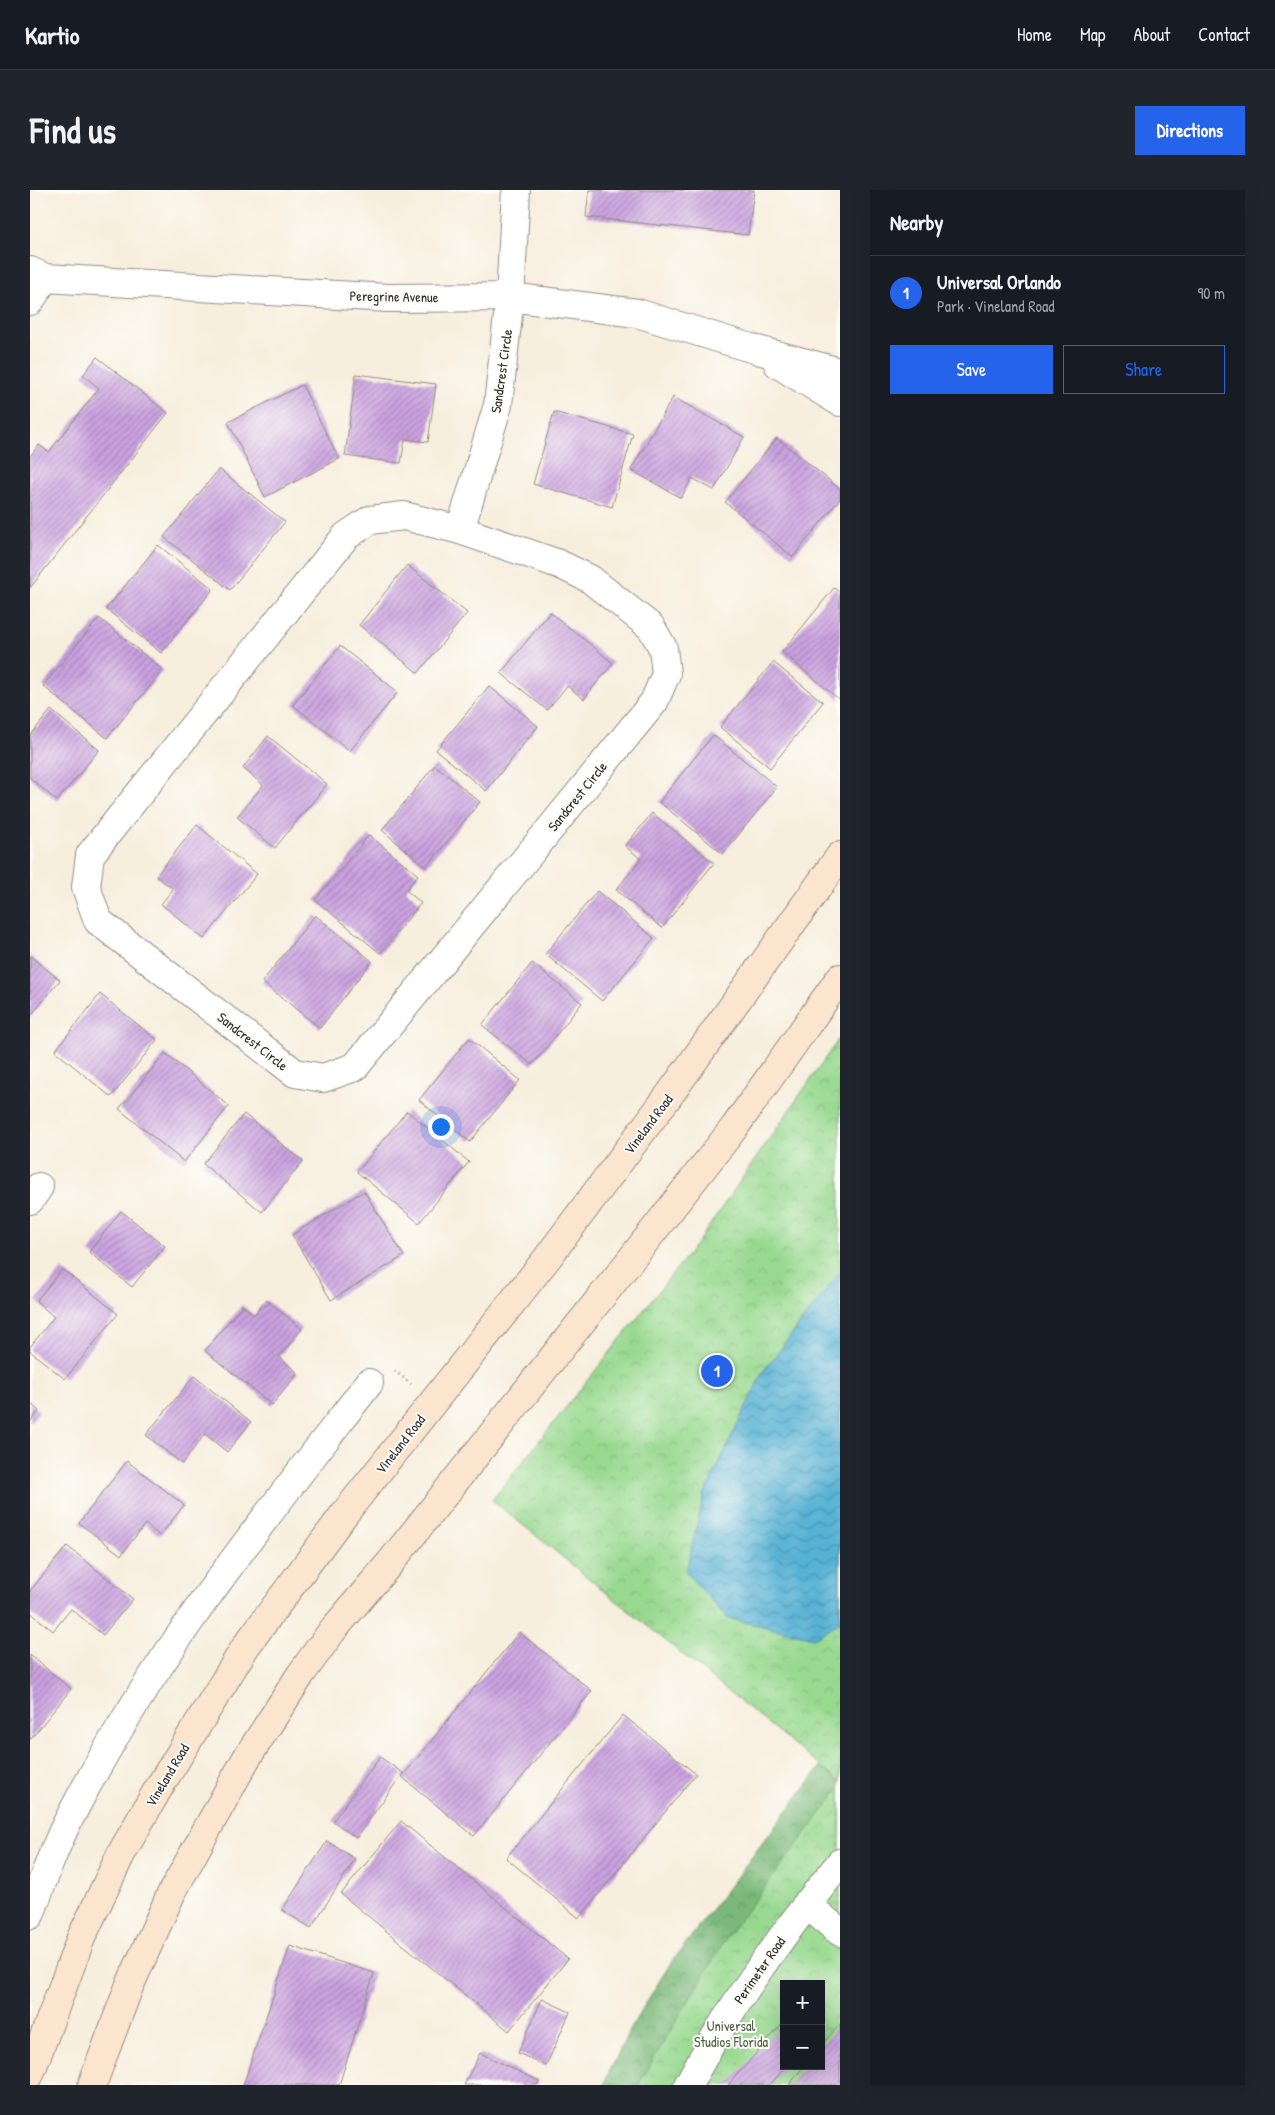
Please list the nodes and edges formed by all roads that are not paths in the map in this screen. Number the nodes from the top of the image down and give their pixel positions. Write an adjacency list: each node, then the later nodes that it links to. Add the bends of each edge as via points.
1 (516, 190): 3 (street, Sandcrest Circle)
2 (38, 274): 3 (street, Peregrine Avenue, via 388,298); 4 (street)
3 (510, 298): 5 (street, Peregrine Avenue, via 637,313); 8 (street, Sandcrest Circle, via 498,405)
4 (30, 301)
5 (754, 349): 6 (street, Peregrine Avenue); 7 (street, Peregrine Avenue)
6 (840, 372)
7 (840, 402)
8 (460, 530): 8 (street, Sandcrest Circle, via 404,516 370,520 346,536 90,855 86,887 98,921 295,1073 323,1078 355,1067 654,702 666,674 663,648 650,627 590,579 559,564)
9 (840, 856): 16 (main road, Vineland Road, via 670,1094 545,1261 345,1513 246,1646 121,1854 81,1938)
10 (840, 978): 17 (main road, via 722,1143 301,1674 246,1759 179,1879 129,1987)
11 (369, 1383): 14 (street, via 214,1585 140,1693 66,1824)
12 (840, 1863): 13 (street, Perimeter Road)
13 (806, 1904): 15 (street); 18 (street, Perimeter Road, via 736,2003)
14 (30, 1914)
15 (840, 1932)
16 (30, 2074)
17 (92, 2085)
18 (688, 2085)

